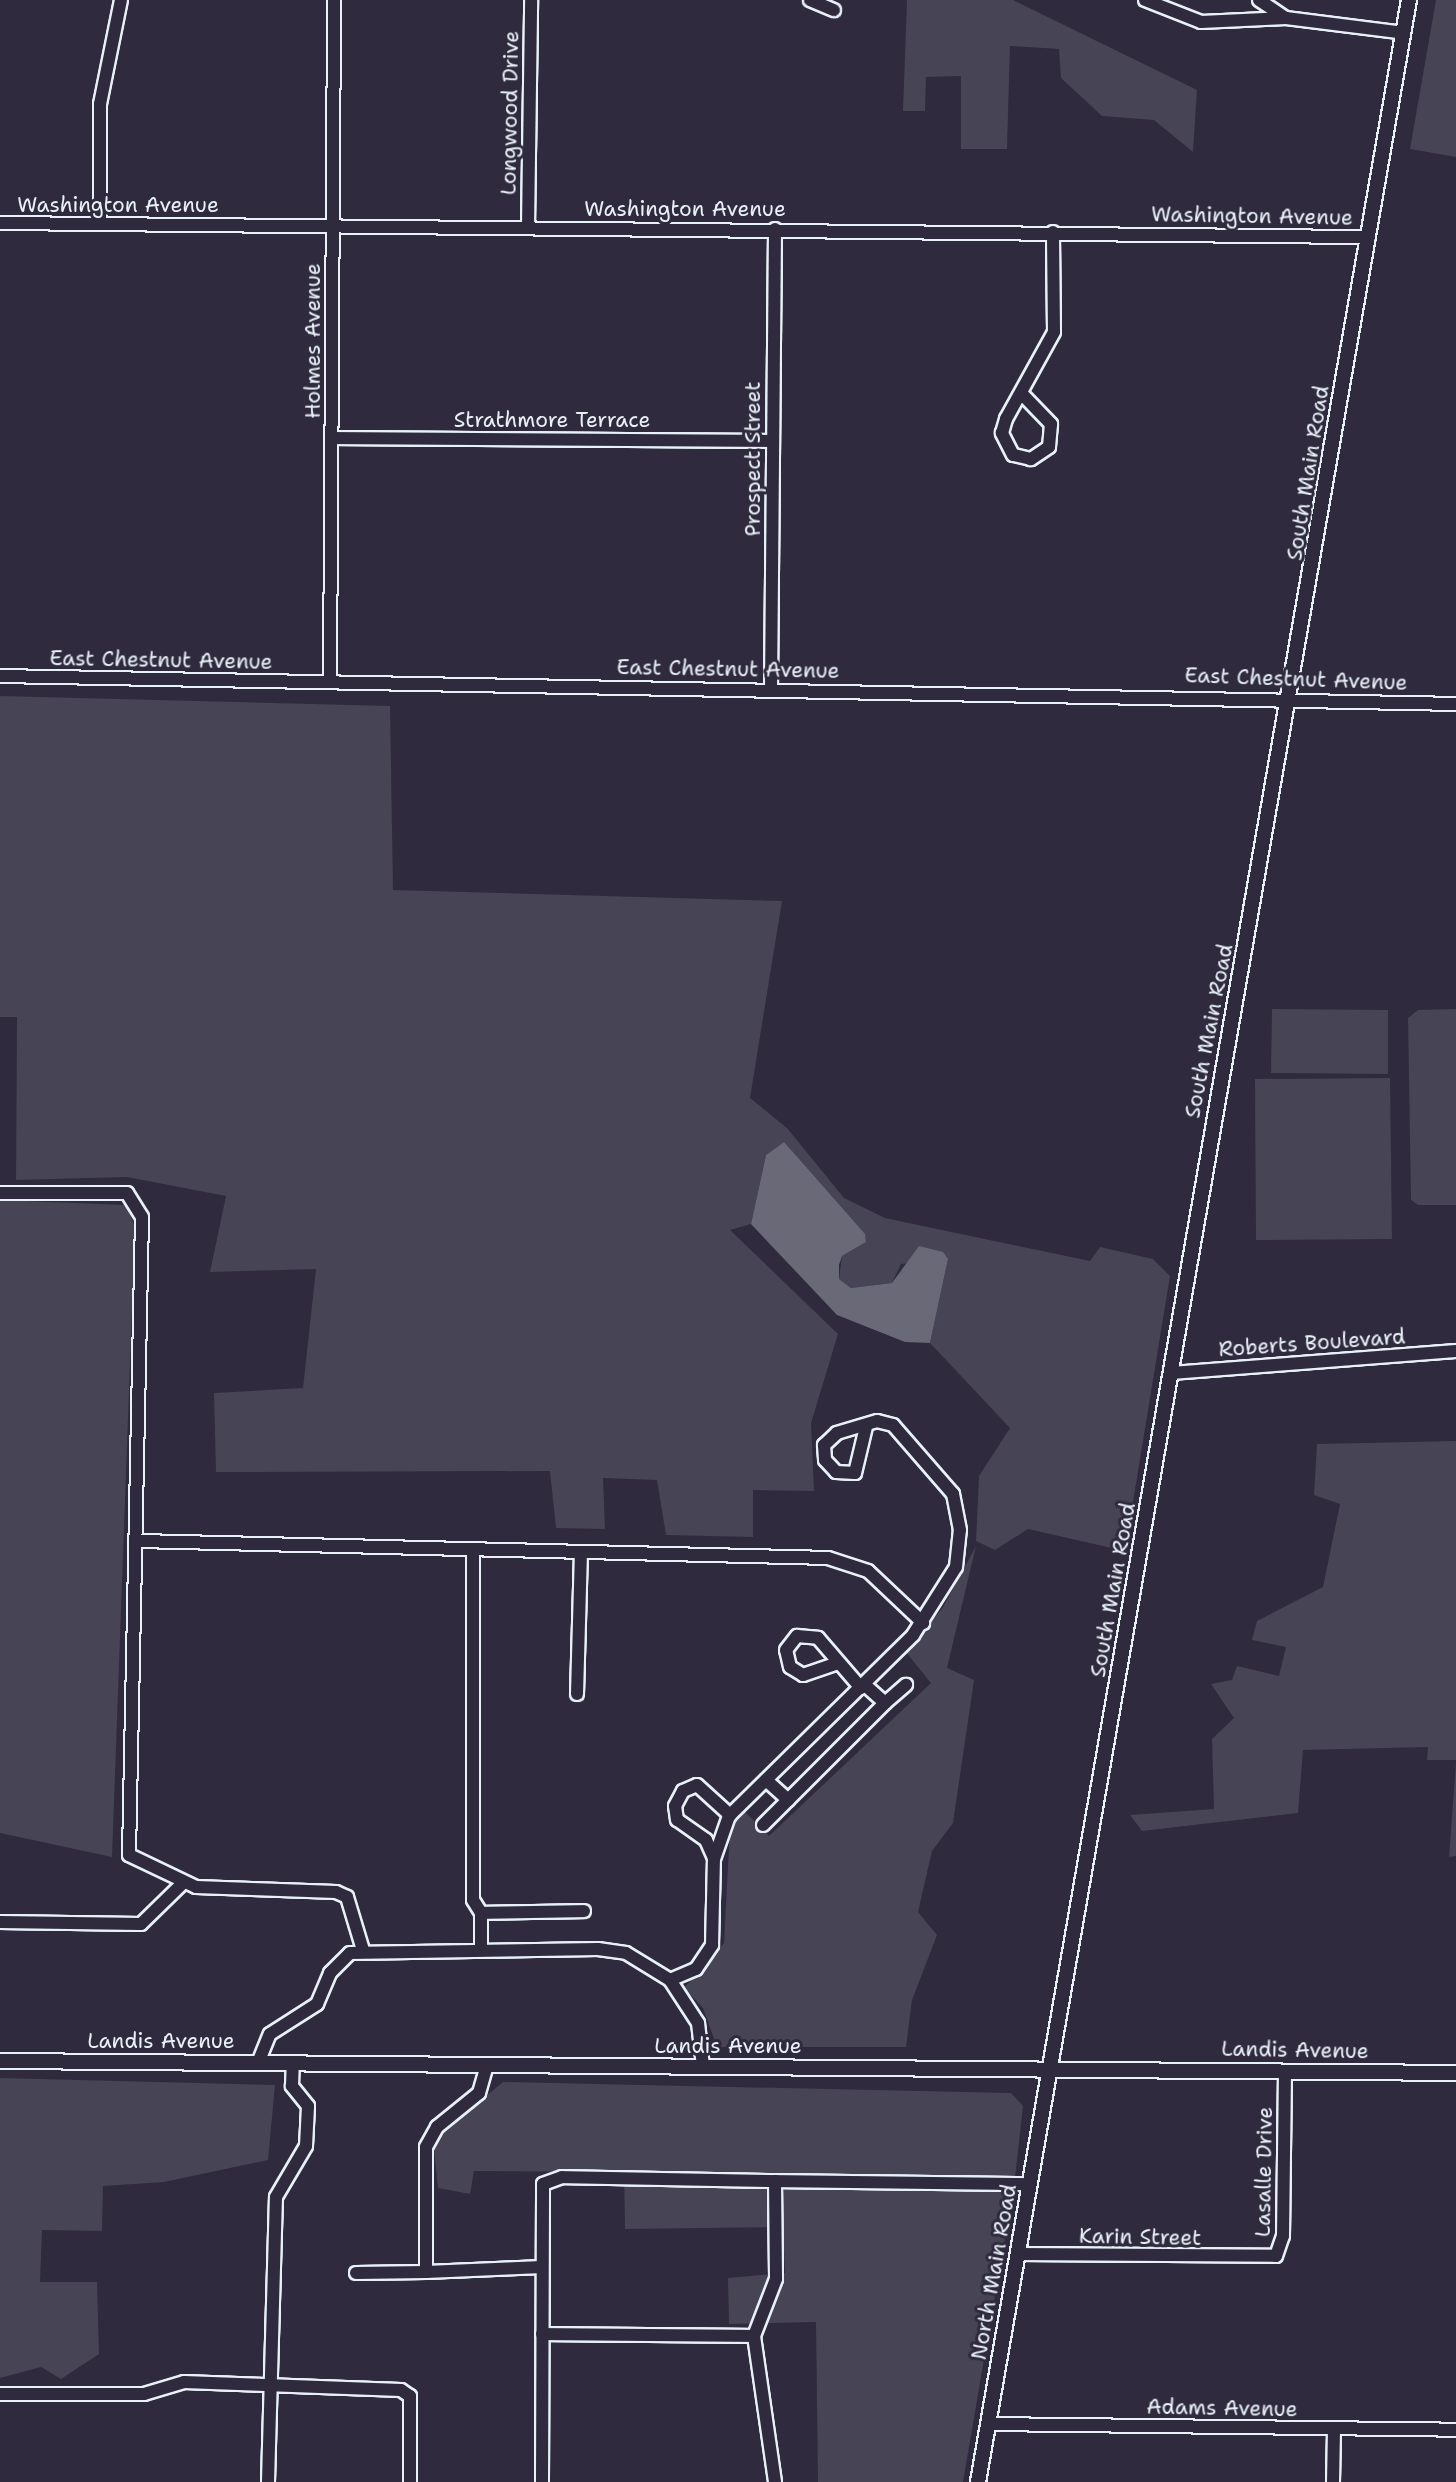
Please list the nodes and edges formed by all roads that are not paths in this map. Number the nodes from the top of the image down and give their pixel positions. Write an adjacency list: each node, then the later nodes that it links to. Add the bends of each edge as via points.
1 (121, 0): 12 (street, via 100,104)
2 (334, 0): 13 (street, Holmes Avenue)
3 (531, 0): 14 (street, Longwood Drive)
4 (810, 0): 8 (street)
5 (1146, 0): 9 (street, via 1201,22)
6 (1259, 0): 9 (street)
7 (1409, 0): 10 (main road, South Main Road)
8 (834, 10)
9 (1286, 18): 10 (street)
10 (1404, 33): 17 (main road, South Main Road)
11 (0, 223): 12 (street, Washington Avenue)
12 (100, 224): 13 (street, Washington Avenue)
13 (332, 226): 14 (street, Washington Avenue); 19 (street, Holmes Avenue)
14 (528, 227): 15 (street, Washington Avenue)
15 (775, 229): 16 (street, Washington Avenue); 20 (street, Prospect Street)
16 (1053, 232): 17 (street, Washington Avenue); 18 (street, via 1054,332)
17 (1369, 236): 24 (main road, South Main Road)
18 (1022, 394): 18 (street, via 1051,424 1049,447 1031,459 1013,456 1003,440 1006,418)
19 (332, 438): 20 (street, Strathmore Terrace); 22 (street, Holmes Avenue)
20 (772, 441): 23 (street, Prospect Street)
21 (0, 676): 22 (street, East Chestnut Avenue)
22 (330, 682): 23 (street, East Chestnut Avenue)
23 (771, 689): 24 (street, East Chestnut Avenue)
24 (1292, 696): 25 (street, East Chestnut Avenue); 28 (main road, South Main Road)
25 (1456, 704)
26 (0, 1193): 30 (street, via 127,1193 140,1209)
27 (1456, 1351): 28 (street, Roberts Boulevard)
28 (1171, 1373): 56 (main road, South Main Road)
29 (866, 1427): 33 (street, via 877,1421 893,1425 953,1494 961,1548 945,1591)
30 (139, 1541): 31 (street); 44 (street, via 127,1843 140,1865)
31 (474, 1549): 32 (street); 46 (street, via 473,1900)
32 (581, 1552): 33 (street, via 835,1559 868,1571); 37 (street)
33 (923, 1623): 36 (street)
34 (838, 1663): 36 (street)
35 (906, 1685): 38 (street)
36 (863, 1686): 38 (street); 39 (street)
37 (577, 1694)
38 (884, 1703): 40 (street)
39 (766, 1780): 40 (street); 41 (street)
40 (788, 1800): 42 (street)
41 (730, 1815): 43 (street); 43 (street, via 697,1785 683,1791 675,1806 677,1820 706,1840)
42 (763, 1825)
43 (714, 1858): 50 (street, via 712,1945 696,1969)
44 (183, 1882): 47 (street, via 141,1924); 49 (street, via 229,1893 336,1892 347,1897)
45 (584, 1911): 46 (street)
46 (481, 1913): 48 (street)
47 (0, 1922)
48 (481, 1948): 49 (street); 50 (street, via 626,1953)
49 (363, 1950): 52 (street, via 336,1964 317,2004 270,2034)
50 (670, 1980): 55 (street, via 698,2023)
51 (0, 2061): 52 (main road, Landis Avenue)
52 (258, 2063): 53 (main road, Landis Avenue)
53 (293, 2063): 54 (main road, Landis Avenue); 68 (street, via 292,2086 308,2106 306,2146 276,2197)
54 (486, 2065): 55 (main road, Landis Avenue); 64 (street, via 479,2093 437,2127 426,2147)
55 (703, 2066): 56 (main road, Landis Avenue)
56 (1050, 2069): 57 (main road, Landis Avenue); 60 (main road, North Main Road)
57 (1285, 2071): 58 (main road, Landis Avenue); 62 (street, Lasalle Drive, via 1282,2245 1276,2256)
58 (1456, 2073)
59 (775, 2181): 60 (street); 63 (street, via 562,2176 542,2184); 67 (street, via 776,2279)
60 (1030, 2183): 61 (main road, North Main Road)
61 (1018, 2254): 62 (street, Karin Street); 70 (main road, North Main Road)
62 (1261, 2259)
63 (542, 2267): 64 (street); 66 (street)
64 (426, 2272): 65 (street)
65 (356, 2273)
66 (542, 2334): 67 (street); 75 (street)
67 (754, 2336): 76 (street)
68 (270, 2385): 69 (street, via 184,2382 144,2395); 73 (street); 74 (street, via 401,2390 410,2396)
69 (0, 2394)
70 (988, 2424): 71 (street, Adams Avenue); 77 (main road, North Main Road)
71 (1334, 2429): 72 (street, Adams Avenue); 78 (street)
72 (1456, 2430)
73 (268, 2482)
74 (410, 2482)
75 (542, 2482)
76 (775, 2482)
77 (978, 2482)
78 (1333, 2482)

